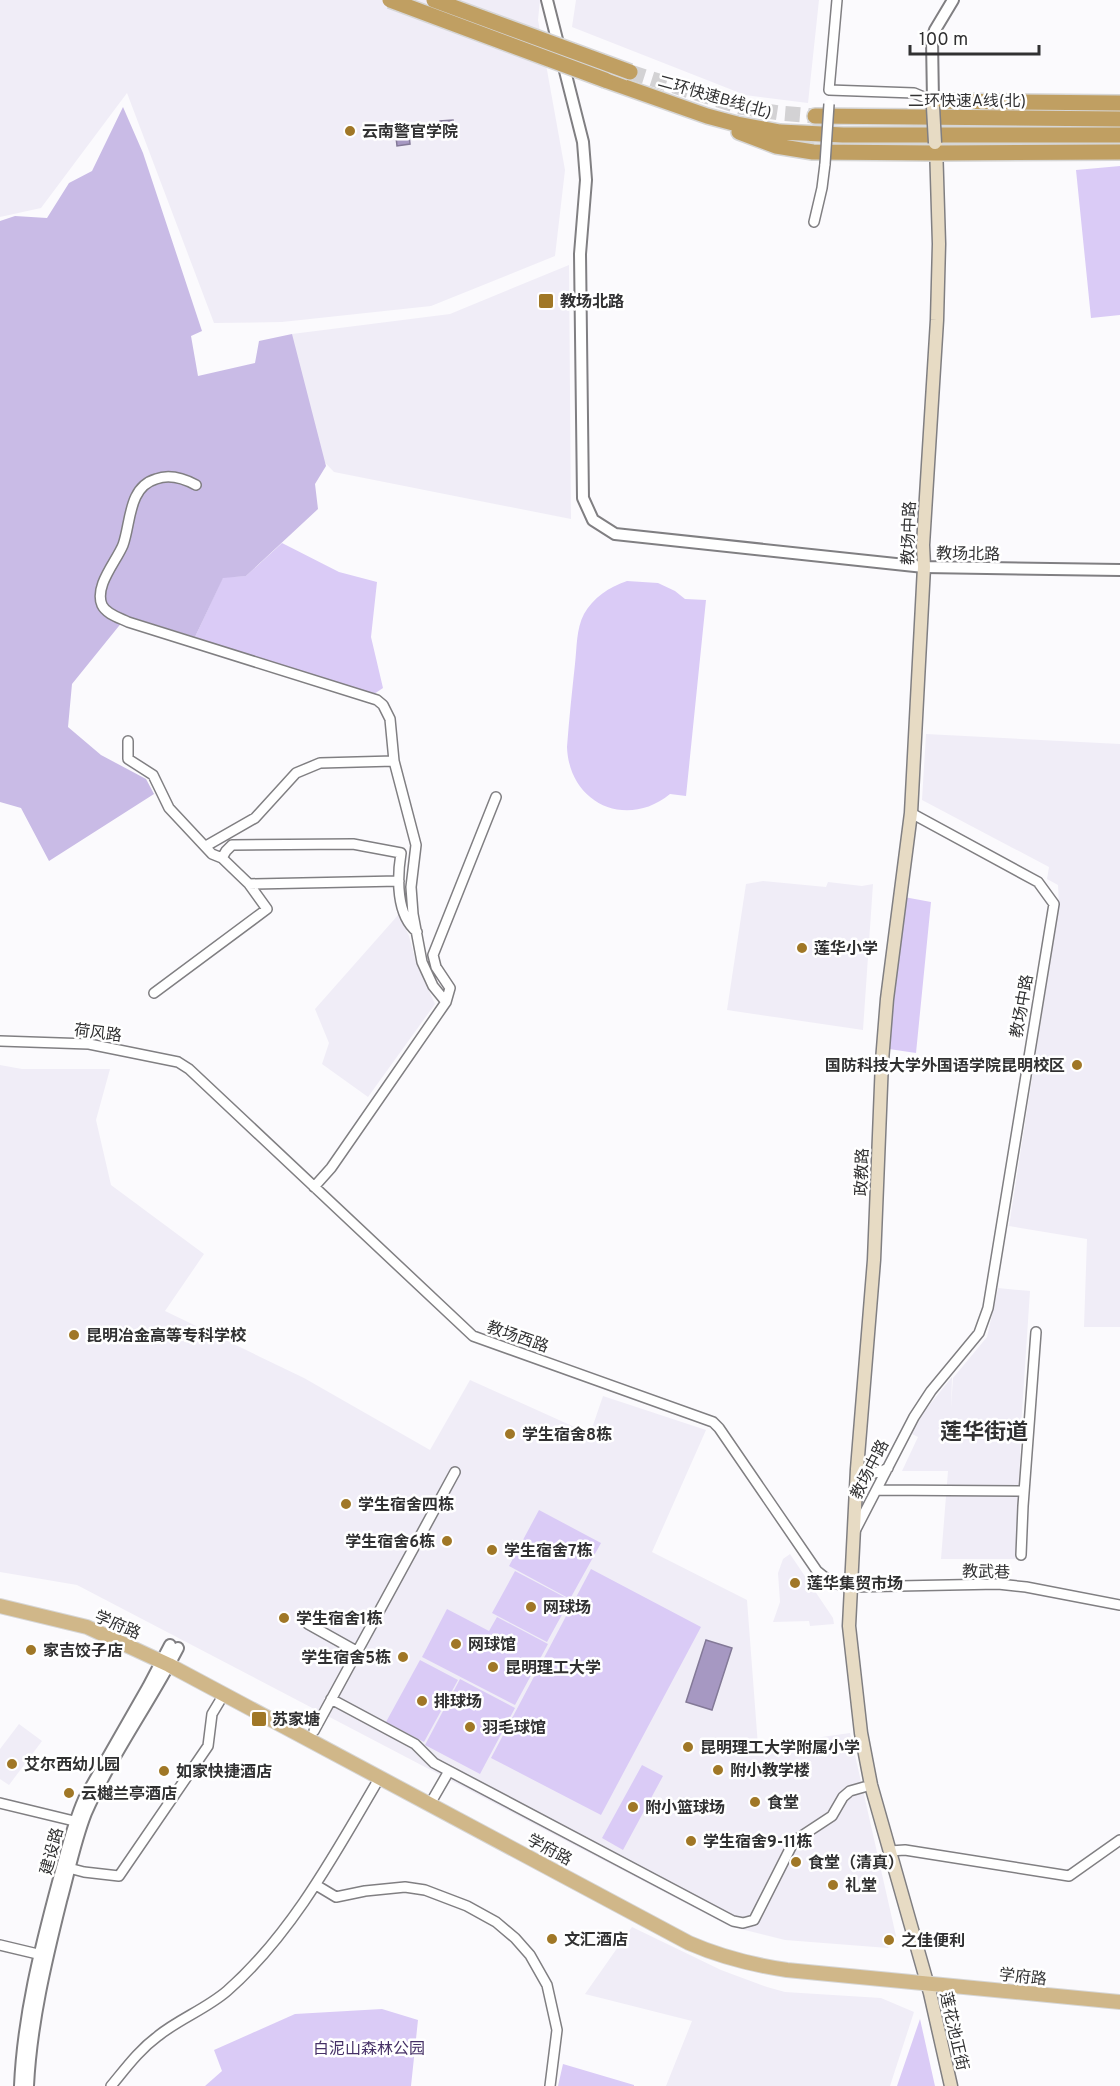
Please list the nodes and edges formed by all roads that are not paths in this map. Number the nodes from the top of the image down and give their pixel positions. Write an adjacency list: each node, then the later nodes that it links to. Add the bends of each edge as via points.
1 (390, 0): 10 (highway, 二环快速B线(北), bridge)
2 (434, 0): 6 (highway, bridge)
3 (547, 0): 18 (street, 教场北路, via 583,142 583,498 593,520 615,534)
4 (837, 0): 7 (street)
5 (952, 0): 9 (street, via 932,40)
6 (630, 72)
7 (829, 90): 9 (street, via 914,93); 16 (street, bridge, via 825,164)
8 (1120, 103): 9 (highway)
9 (933, 104): 14 (main road, 教场中路, bridge)
10 (676, 105): 13 (highway, 二环快速B线(北), via 737,124 798,134); 14 (highway, via 760,141 798,150)
11 (814, 116): 12 (highway, 二环快速A线(北))
12 (1120, 119)
13 (1120, 135)
14 (936, 148): 15 (highway); 18 (main road, 教场中路, via 937,320 922,545)
15 (1120, 152)
16 (814, 222)
17 (196, 484): 21 (street, via 160,477 140,487 123,546 100,594 102,606 128,622 377,700 390,718)
18 (924, 567): 19 (street, 教场北路); 23 (main road, 教场中路)
19 (1120, 570)
20 (128, 741): 24 (street, via 128,759 153,775 170,808)
21 (394, 761): 24 (street, via 320,763 296,773 255,818); 28 (street, via 417,845 411,886)
22 (496, 797): 30 (street, via 433,955 450,988)
23 (911, 813): 35 (main road, 政教路, via 886,1009 874,1260); 36 (street, 教场中路, via 1038,882 1054,904 984,1323 931,1391)
24 (206, 846): 25 (street)
25 (222, 858): 26 (street, via 232,845 353,844 401,853); 27 (street)
26 (399, 881): 27 (street); 28 (street, via 403,910)
27 (249, 884): 29 (street, via 267,909)
28 (417, 932): 30 (street, via 422,962)
29 (154, 993)
30 (446, 1002): 33 (street)
31 (0, 1041): 32 (street, 荷风路, via 89,1044 178,1062)
32 (189, 1069): 33 (street, 教场西路)
33 (314, 1187): 42 (street, 教场西路, via 473,1336 713,1422 817,1570 832,1583)
34 (1036, 1332): 39 (street)
35 (858, 1466): 36 (street, via 872,1474); 40 (main road, 政教路)
36 (889, 1468): 38 (street, 教场中路)
37 (455, 1472): 47 (street)
38 (877, 1490): 39 (street); 40 (street, 教场中路)
39 (1024, 1491): 41 (street)
40 (853, 1534): 42 (main road, 教场中路)
41 (1021, 1555)
42 (850, 1587): 43 (street, 教武巷, via 998,1584); 59 (main road, 教场中路, via 849,1626 861,1733)
43 (1120, 1605)
44 (0, 1606): 48 (main road, 学府路, via 87,1627)
45 (308, 1624): 47 (street)
46 (174, 1647): 48 (street, 建设路)
47 (358, 1652): 50 (street)
48 (165, 1663): 49 (main road, 学府路); 57 (street, 建设路, via 88,1790); 60 (street, 建设路, via 92,1801)
49 (224, 1694): 53 (main road, 学府路); 60 (street, via 212,1714 208,1746 119,1876)
50 (331, 1699): 51 (street); 52 (street, via 415,1744)
51 (314, 1731)
52 (448, 1771): 56 (street); 62 (street, via 733,1921 754,1920)
53 (380, 1777): 56 (main road, 学府路); 61 (street)
54 (864, 1787): 62 (street, via 850,1791 832,1816 794,1841)
55 (0, 1803): 57 (street)
56 (430, 1804): 66 (main road, 学府路, via 710,1952 787,1970)
57 (74, 1821): 60 (street, 建设路)
58 (1120, 1840): 59 (street, via 1069,1876)
59 (890, 1851): 66 (main road, 教场中路)
60 (66, 1868): 65 (street, 建设路)
61 (316, 1885): 70 (street, via 298,1912 225,1993 158,2035); 71 (street, via 336,1898 405,1887 425,1890 467,1906 515,1938 547,1985 557,2030)
62 (759, 1911): 63 (street)
63 (769, 1916)
64 (0, 1945): 65 (street)
65 (45, 1955): 68 (street, 建设路, via 24,2040); 69 (street, 建设路)
66 (926, 1983): 67 (main road, 学府路); 72 (main road, 莲花池正街)
67 (1120, 2002)
68 (20, 2086)
69 (28, 2086)
70 (111, 2086)
71 (550, 2086)
72 (951, 2086)

